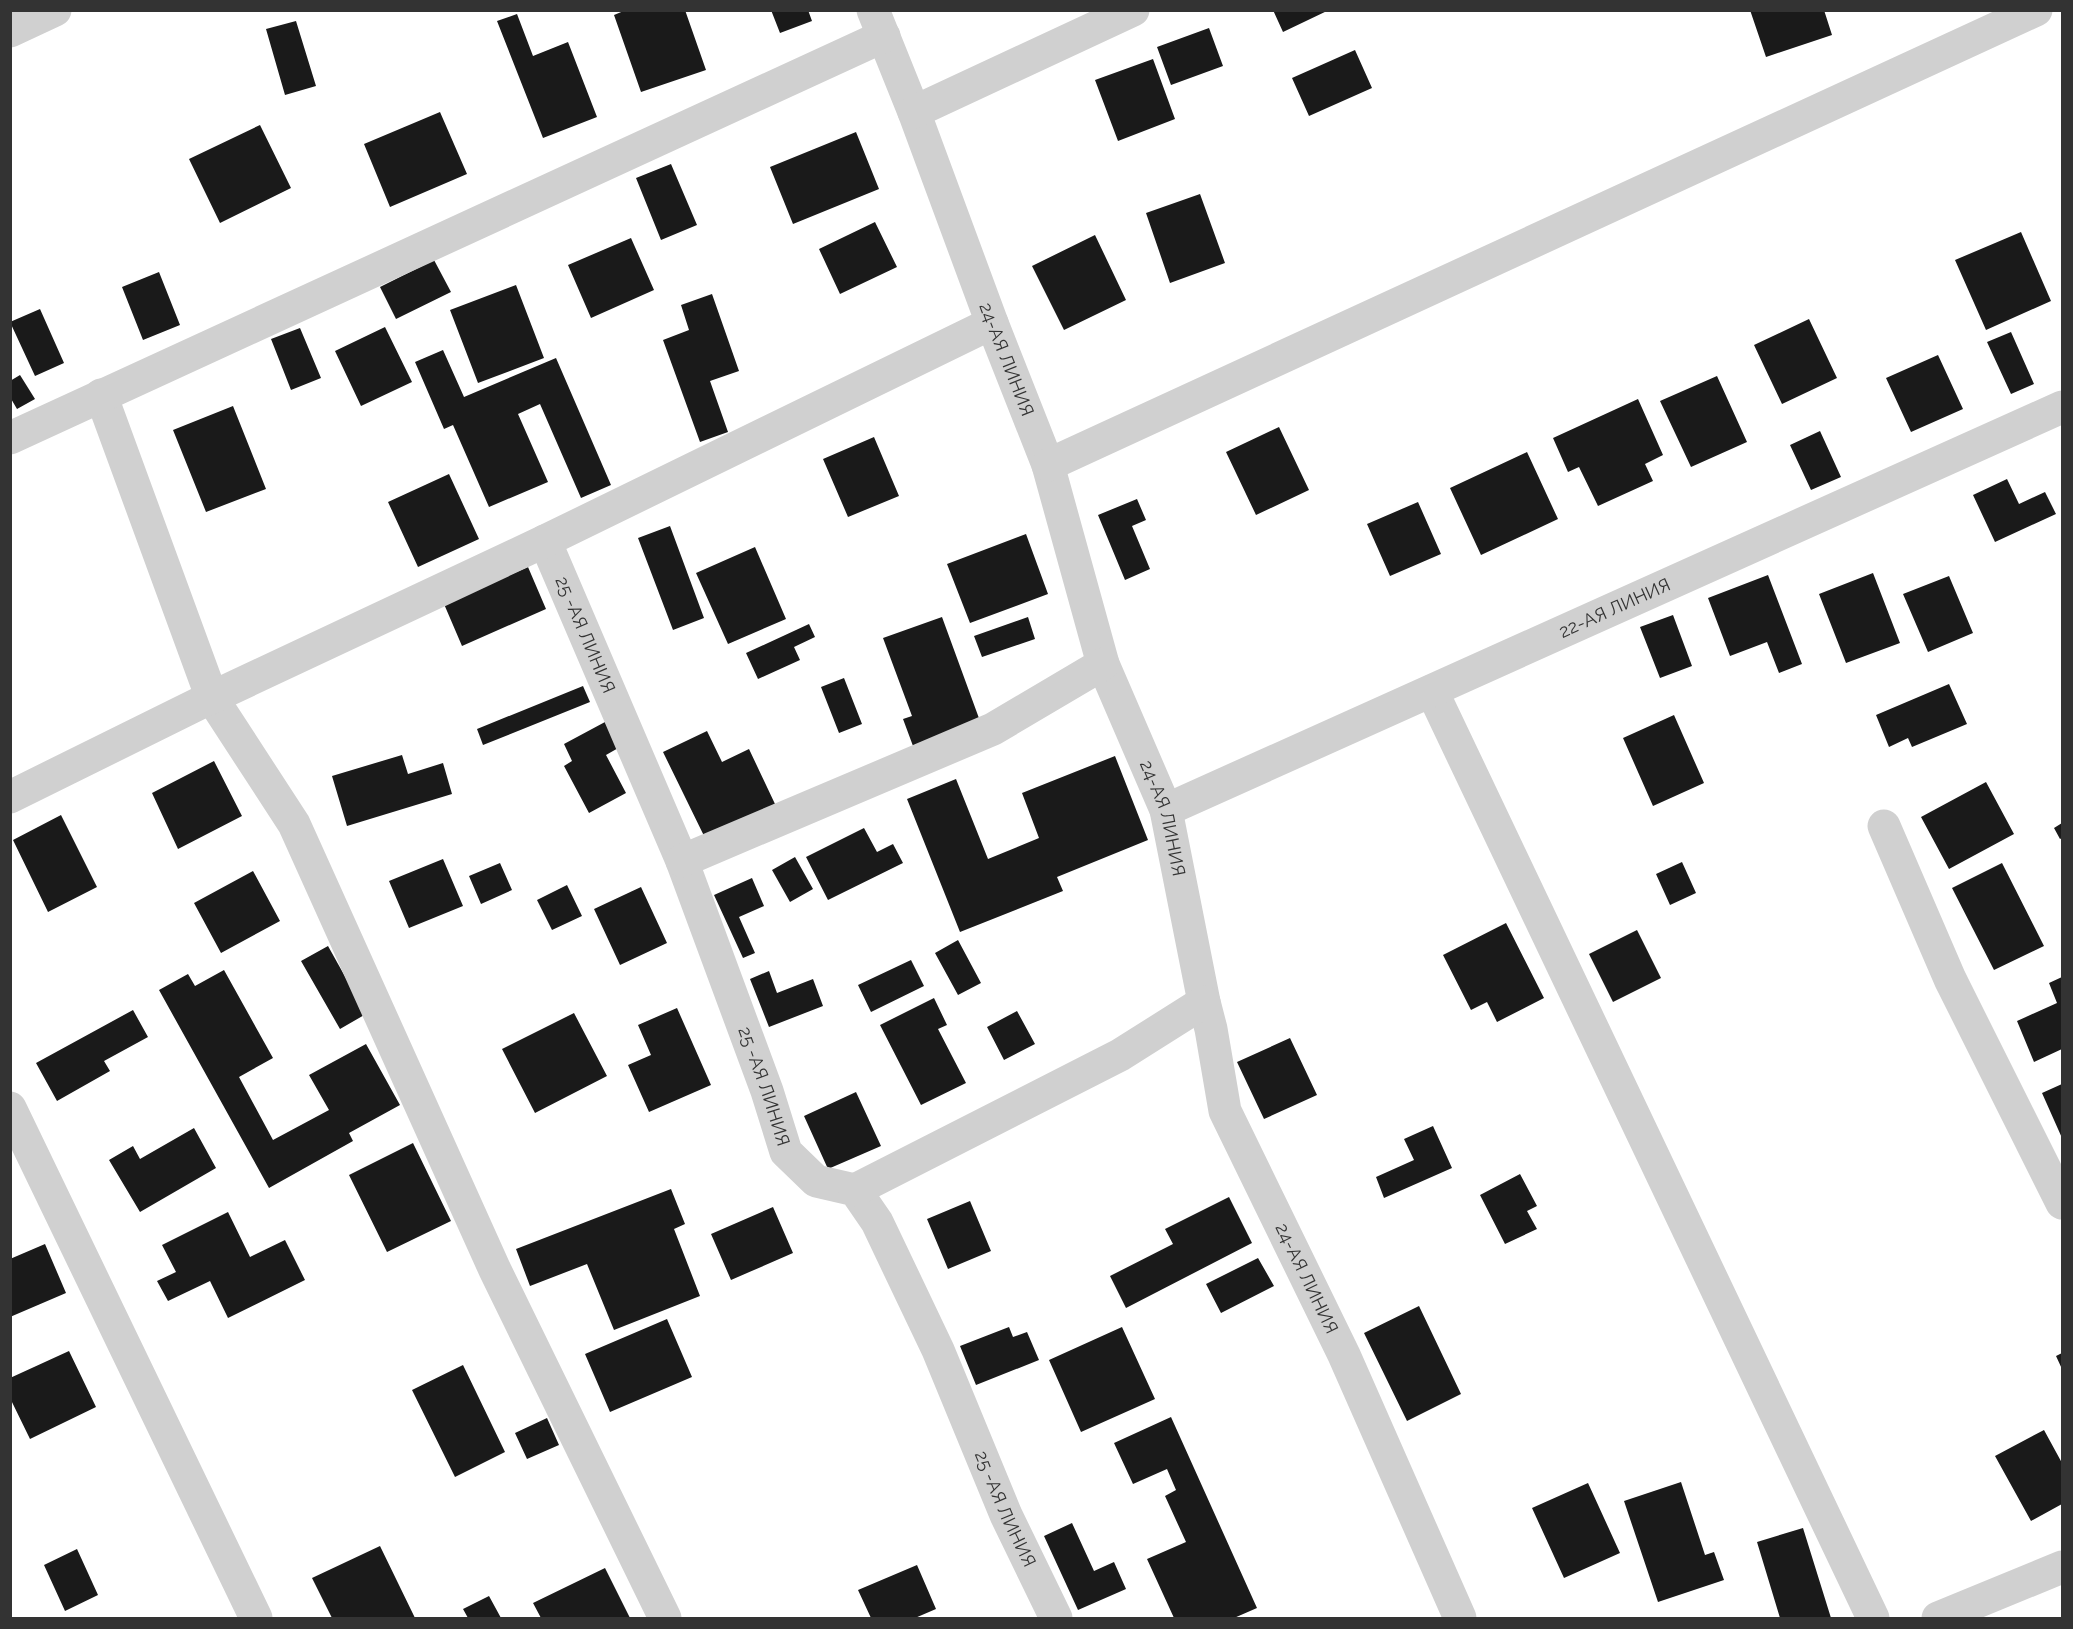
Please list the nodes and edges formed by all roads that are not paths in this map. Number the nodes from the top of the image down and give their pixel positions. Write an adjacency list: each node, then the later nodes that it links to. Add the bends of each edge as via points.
1 (55, 10): 5 (street)
2 (1132, 10): 6 (street)
3 (2036, 10): 11 (street)
4 (879, 23): 6 (street, 24-АЯ ЛИНИЯ); 8 (street)
5 (10, 31)
6 (914, 112): 7 (street, 24-АЯ ЛИНИЯ)
7 (992, 323): 11 (street, 24-АЯ ЛИНИЯ); 12 (street)
8 (101, 395): 10 (street); 15 (street)
9 (2062, 407): 14 (street, 22-АЯ ЛИНИЯ)
10 (10, 438)
11 (1048, 465): 13 (street, 24-АЯ ЛИНИЯ)
12 (545, 541): 15 (street); 19 (street, 25 -АЯ ЛИНИЯ)
13 (1103, 664): 17 (street, 24-АЯ ЛИНИЯ); 19 (street, via 993,729)
14 (1432, 690): 17 (street, 22-АЯ ЛИНИЯ); 29 (street)
15 (212, 698): 16 (street); 26 (street, via 294,824 495,1270)
16 (10, 797)
17 (1166, 810): 20 (street, 24-АЯ ЛИНИЯ)
18 (1884, 826): 23 (street, via 1950,980)
19 (682, 861): 22 (street, 25 -АЯ ЛИНИЯ, via 786,1152 816,1182)
20 (1204, 1002): 22 (street, via 1120,1055); 28 (street, 24-АЯ ЛИНИЯ, via 1225,1112 1344,1355)
21 (10, 1108): 25 (street)
22 (855, 1190): 27 (street, 25 -АЯ ЛИНИЯ, via 877,1222 938,1350 1006,1515)
23 (2062, 1203)
24 (2062, 1567): 30 (street)
25 (256, 1618)
26 (665, 1618)
27 (1056, 1618)
28 (1460, 1618)
29 (1873, 1618)
30 (1938, 1618)

